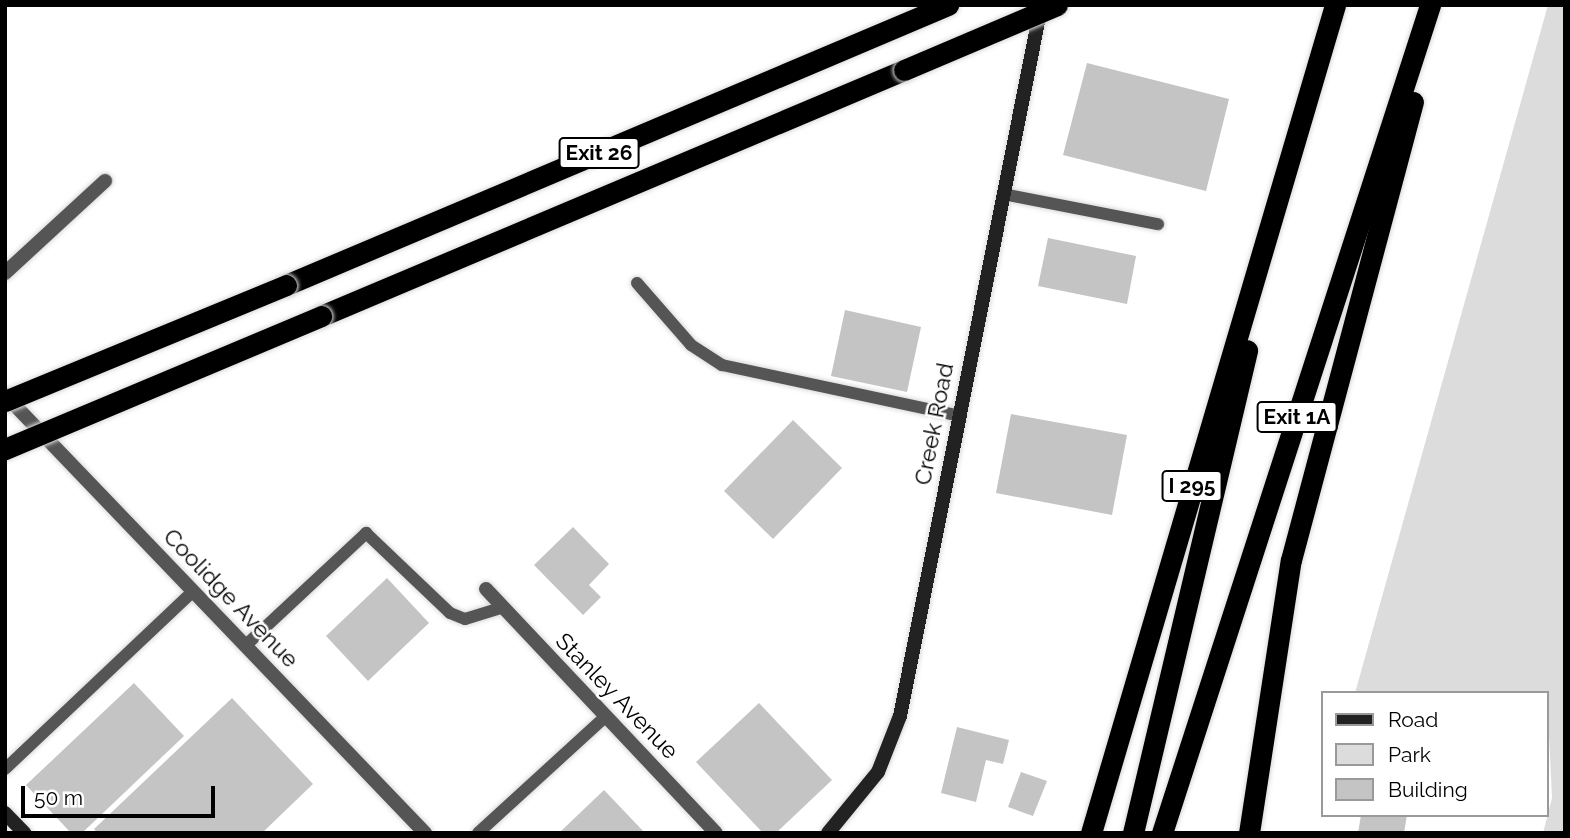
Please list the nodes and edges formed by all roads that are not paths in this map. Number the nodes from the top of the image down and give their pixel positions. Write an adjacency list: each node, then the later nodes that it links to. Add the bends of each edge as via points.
1 (948, 5): 14 (highway, Exit 26, bridge)
2 (1042, 5): 9 (street, Creek Road)
3 (1057, 5): 16 (highway, bridge)
4 (1335, 5): 7 (highway, I 295)
5 (1430, 5): 26 (highway, Exit 1A)
6 (1439, 5): 32 (highway, via 1291,560)
7 (1295, 150): 24 (highway, I 295); 25 (highway)
8 (106, 181): 11 (street)
9 (1003, 194): 10 (lane); 15 (street, Creek Road)
10 (1158, 224)
11 (5, 274)
12 (637, 283): 15 (lane, via 691,345 722,365)
13 (5, 395): 18 (street, Coolidge Avenue)
14 (5, 401)
15 (958, 416): 31 (street, Creek Road, via 900,716 878,772)
16 (5, 449)
17 (486, 589): 19 (street, Stanley Avenue)
18 (193, 590): 20 (street, Coolidge Avenue); 22 (lane)
19 (502, 608): 20 (lane, via 465,619 450,613 366,533); 21 (street, Stanley Avenue)
20 (245, 646): 28 (street, Coolidge Avenue)
21 (605, 717): 29 (lane); 30 (street, Stanley Avenue)
22 (5, 769)
23 (5, 813): 27 (street)
24 (1092, 827)
25 (1133, 831)
26 (1163, 831)
27 (24, 833)
28 (425, 833)
29 (478, 833)
30 (716, 833)
31 (828, 833)
32 (1249, 833)

